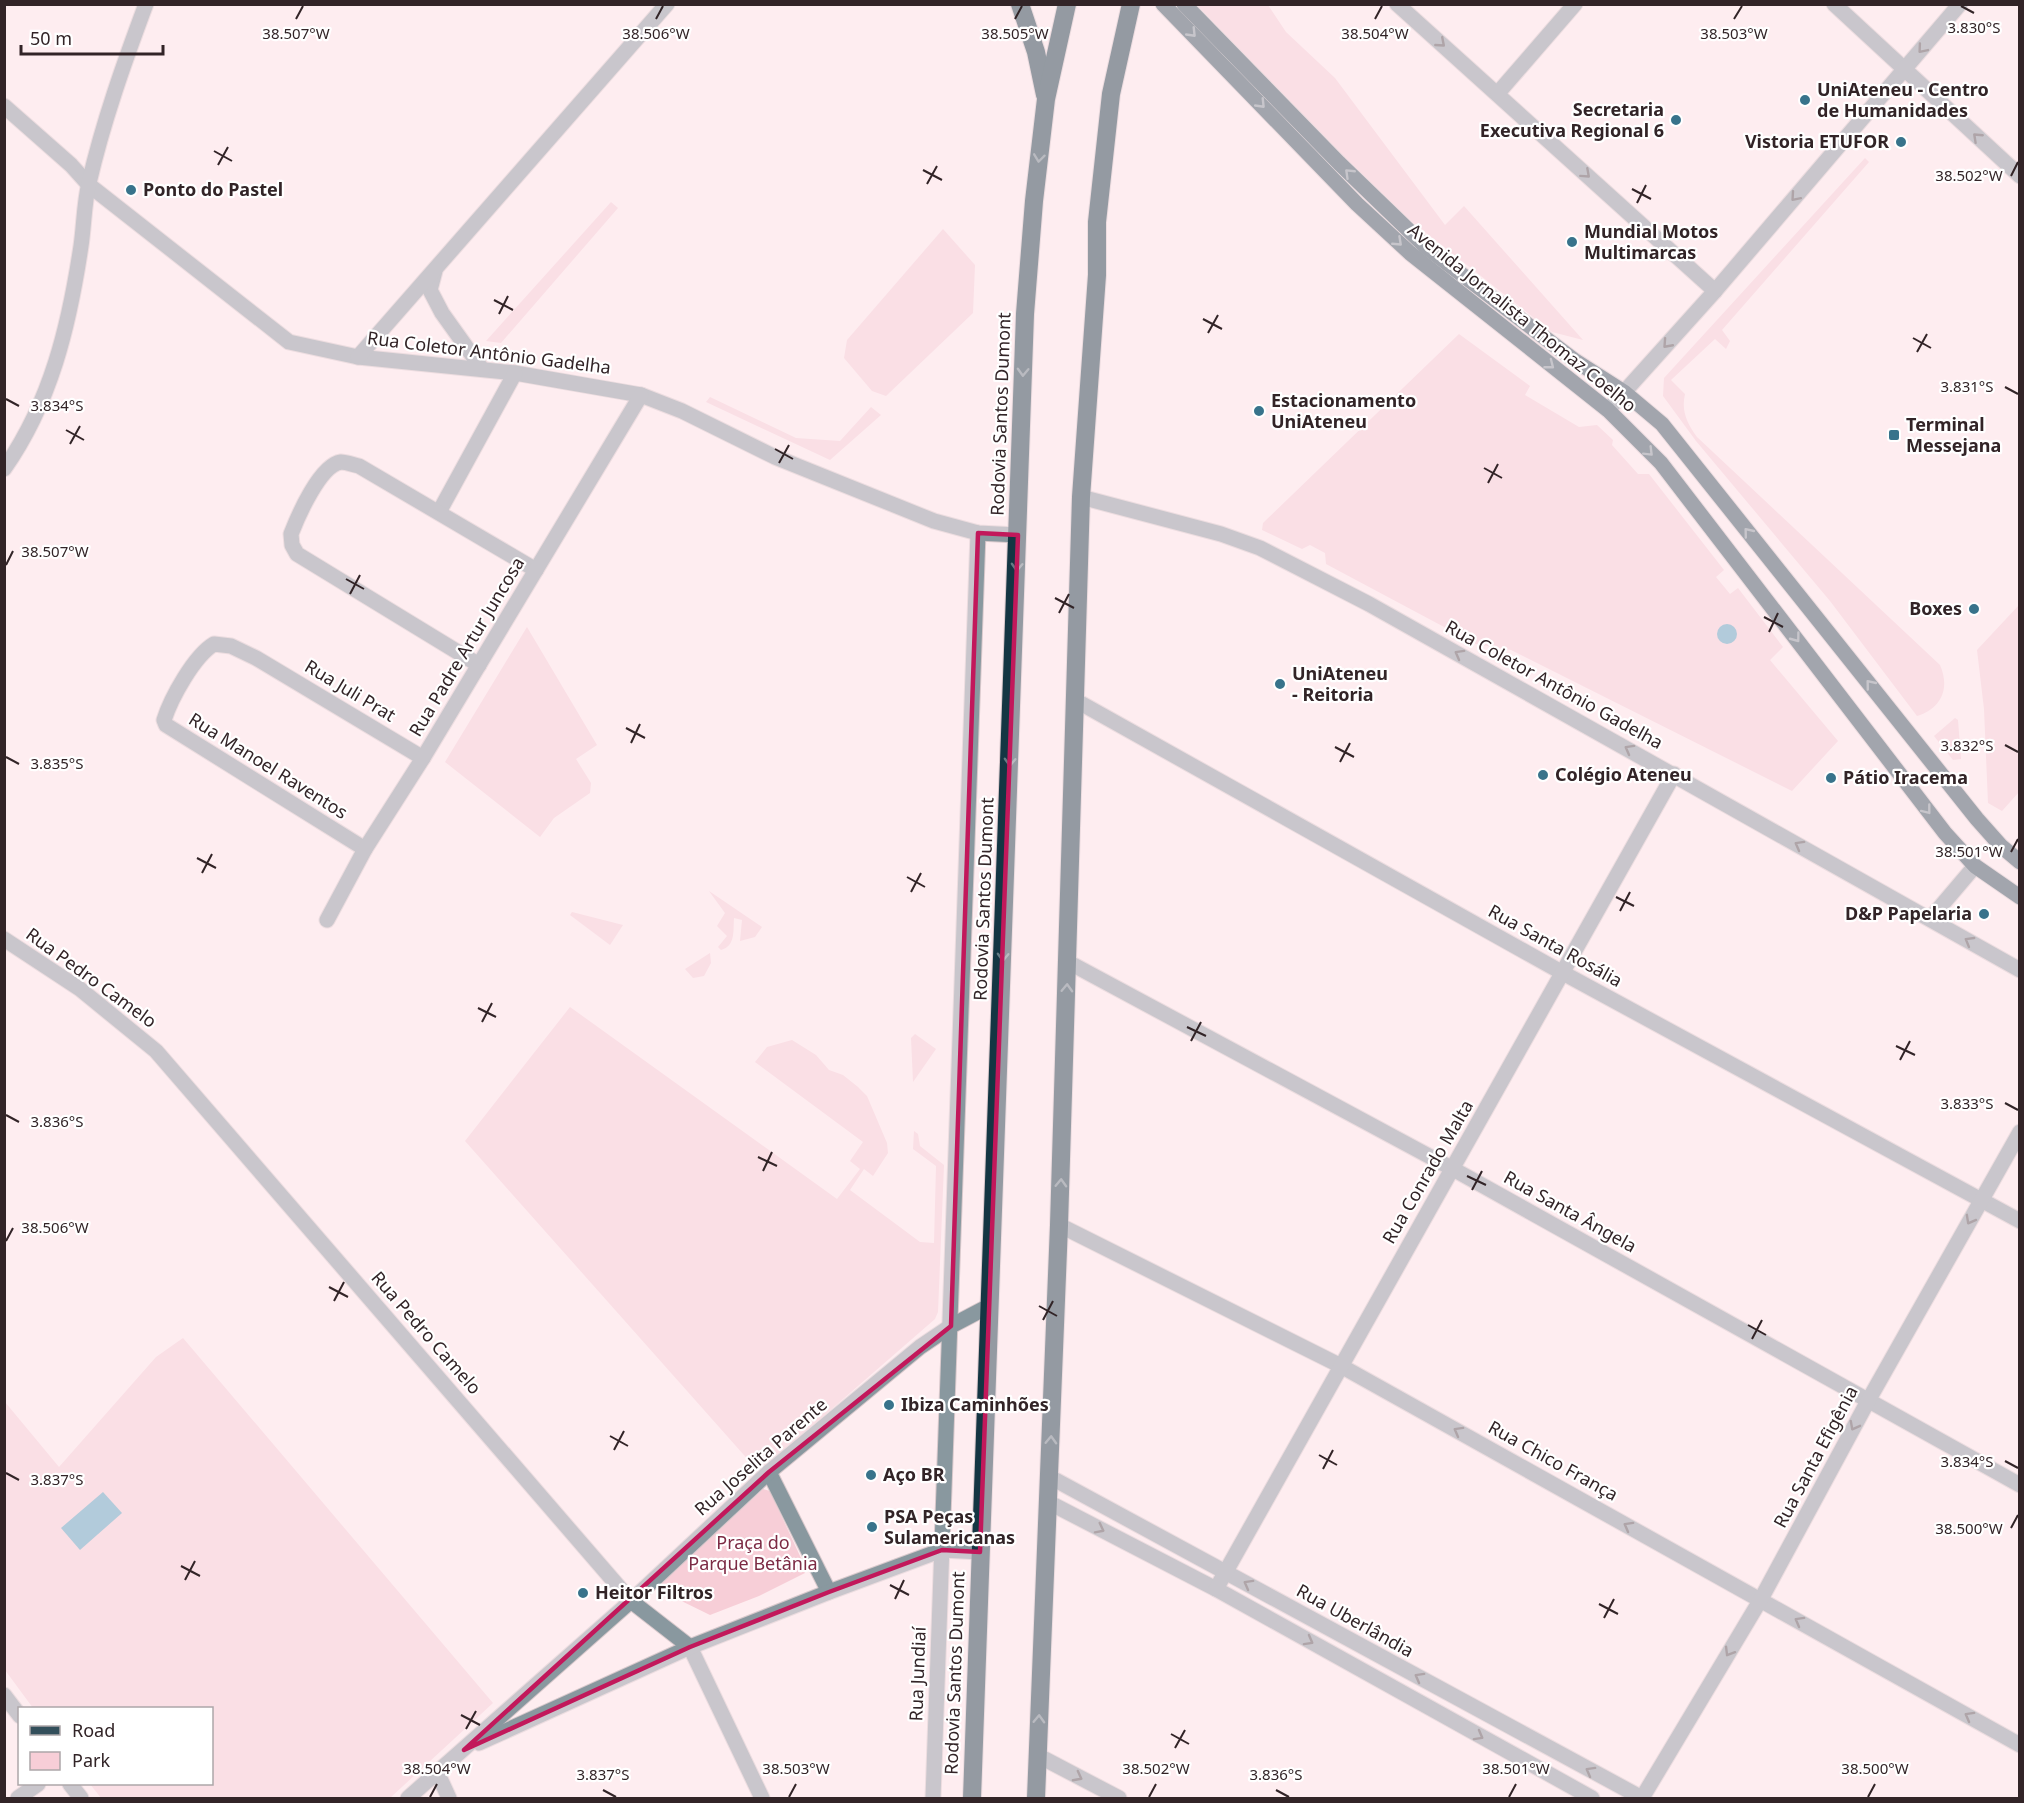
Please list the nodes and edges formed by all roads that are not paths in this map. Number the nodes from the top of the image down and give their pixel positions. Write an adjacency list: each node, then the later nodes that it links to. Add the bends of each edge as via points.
1 (146, 4): 18 (street, via 113,94)
2 (667, 4): 19 (street)
3 (1020, 4): 15 (highway)
4 (1067, 4): 15 (highway, Rodovia Santos Dumont)
5 (1131, 4): 28 (highway, via 1111,94 1097,222)
6 (1163, 4): 12 (main road, Avenida Jornalista Thomaz Coelho, one-way to 12)
7 (1184, 4): 12 (main road, Avenida Jornalista Thomaz Coelho)
8 (1397, 4): 14 (street, one-way to 14)
9 (1575, 4): 14 (street)
10 (1834, 4): 13 (street)
11 (1960, 4): 13 (street, one-way to 13)
12 (1225, 58): 24 (main road, Avenida Jornalista Thomaz Coelho, one-way to 12, via 1574,360 1427,248); 26 (main road, Avenida Jornalista Thomaz Coelho, one-way to 26, via 1357,204 1410,253)
13 (1905, 70): 17 (street, one-way to 13); 20 (street, one-way to 20)
14 (1498, 93): 20 (street, one-way to 20)
15 (1046, 99): 31 (highway, Rodovia Santos Dumont, one-way to 31, via 1025,314)
16 (4, 106): 18 (street, Rua Coletor Antônio Gadelha)
17 (2019, 176)
18 (88, 185): 21 (street, Rua Coletor Antônio Gadelha, via 289,342); 27 (street, via 73,295 59,358 45,397)
19 (435, 268): 21 (street); 22 (street, via 430,290)
20 (1715, 291): 24 (street, one-way to 24)
21 (358, 357): 22 (street, Rua Coletor Antônio Gadelha)
22 (482, 369): 23 (street, Rua Coletor Antônio Gadelha)
23 (515, 373): 25 (street, Rua Coletor Antônio Gadelha); 29 (street)
24 (1624, 392): 26 (street); 39 (main road, Avenida Jornalista Thomaz Coelho, one-way to 24, via 1977,819 1662,424)
25 (641, 395): 30 (street, Rua Coletor Antônio Gadelha, via 850,488 934,521); 32 (street, Rua Padre Artur Juncosa)
26 (1608, 410): 40 (main road, Avenida Jornalista Thomaz Coelho, one-way to 40, via 1672,476 1869,736)
27 (6, 463)
28 (1081, 497): 34 (highway); 37 (street, Rua Coletor Antônio Gadelha, one-way to 28, via 1369,604 1260,548)
29 (439, 512): 32 (street); 33 (street, via 359,466 342,462 322,475 296,522 292,545 309,562)
30 (978, 533): 31 (street, Rua Coletor Antônio Gadelha); 54 (street, Rua Jundiaí)
31 (1018, 535): 53 (highway, Rodovia Santos Dumont, one-way to 53)
32 (536, 570): 33 (street, Rua Padre Artur Juncosa)
33 (479, 665): 36 (street, Rua Padre Artur Juncosa)
34 (1075, 700): 45 (highway); 47 (street, Rua Santa Rosália)
35 (168, 708): 36 (street, Rua Juli Prat, via 199,657 214,644 231,646); 38 (street, Rua Manoel Raventos, via 164,720 170,729)
36 (423, 758): 38 (street, Rua Padre Artur Juncosa)
37 (1674, 774): 42 (street, Rua Coletor Antônio Gadelha, one-way to 37); 47 (street, Rua Conrado Malta)
38 (365, 849): 43 (street, Rua Padre Artur Juncosa)
39 (2019, 862)
40 (1976, 866): 41 (main road, Avenida Jornalista Thomaz Coelho); 42 (street)
41 (2019, 897)
42 (1930, 919): 46 (street, Rua Coletor Antônio Gadelha, one-way to 42)
43 (327, 920)
44 (4, 939): 67 (street, Rua Pedro Camelo, via 80,989 156,1051)
45 (1068, 962): 49 (street, Rua Santa Ângela); 52 (highway, one-way to 45)
46 (2019, 970)
47 (1563, 973): 49 (street, Rua Conrado Malta); 50 (street, Rua Santa Rosália)
48 (2019, 1132): 50 (street, Rua Santa Efigênia)
49 (1453, 1169): 55 (street, Rua Conrado Malta); 56 (street, Rua Santa Ângela)
50 (1982, 1200): 51 (street, Rua Santa Rosália); 56 (street, Rua Santa Efigênia, one-way to 56)
51 (2019, 1221)
52 (1059, 1226): 55 (street, Rua Chico França); 58 (highway, one-way to 52)
53 (990, 1306): 54 (street, Rua Joselita Parente); 62 (highway, Rodovia Santos Dumont)
54 (951, 1326): 57 (street, Rua Joselita Parente, via 920,1347); 61 (street, Rua Jundiaí)
55 (1341, 1366): 63 (street, Rua Conrado Malta); 66 (street, Rua Chico França, one-way to 55)
56 (1868, 1401): 59 (street, Rua Santa Ângela); 66 (street, Rua Santa Efigênia, one-way to 66)
57 (769, 1472): 65 (street); 67 (street, Rua Joselita Parente)
58 (1050, 1477): 60 (highway); 63 (street, Rua Uberlândia)
59 (2019, 1485)
60 (1048, 1502): 64 (street, one-way to 64); 73 (highway, one-way to 60)
61 (942, 1550): 62 (street, Rua Joselita Parente); 65 (street, Rua Joselita Parente); 82 (street, Rua Jundiaí)
62 (980, 1552): 83 (highway, Rodovia Santos Dumont)
63 (1224, 1572): 64 (street, Rua Conrado Malta); 87 (street, Rua Uberlândia, one-way to 63)
64 (1216, 1589): 86 (street, one-way to 86)
65 (829, 1592): 68 (street, Rua Joselita Parente)
66 (1761, 1599): 71 (street, Rua Chico França, one-way to 66); 87 (street, Rua Santa Efigênia, one-way to 87)
67 (631, 1601): 68 (street, Rua Pedro Camelo); 72 (street, Rua Joselita Parente)
68 (690, 1647): 72 (street, Rua Joselita Parente); 81 (street, Rua Pedro Camelo)
69 (4, 1695): 70 (street)
70 (18, 1713)
71 (2019, 1745)
72 (464, 1750): 74 (street, Rua Joselita Parente)
73 (1037, 1755): 84 (highway); 85 (street, one-way to 85)
74 (438, 1774): 79 (street, Rua Joselita Parente); 80 (street)
75 (37, 1785): 77 (street)
76 (71, 1785): 78 (street)
77 (18, 1798)
78 (81, 1798)
79 (408, 1798)
80 (449, 1798)
81 (762, 1798)
82 (933, 1798)
83 (972, 1798)
84 (1036, 1798)
85 (1119, 1798)
86 (1592, 1798)
87 (1642, 1798)

